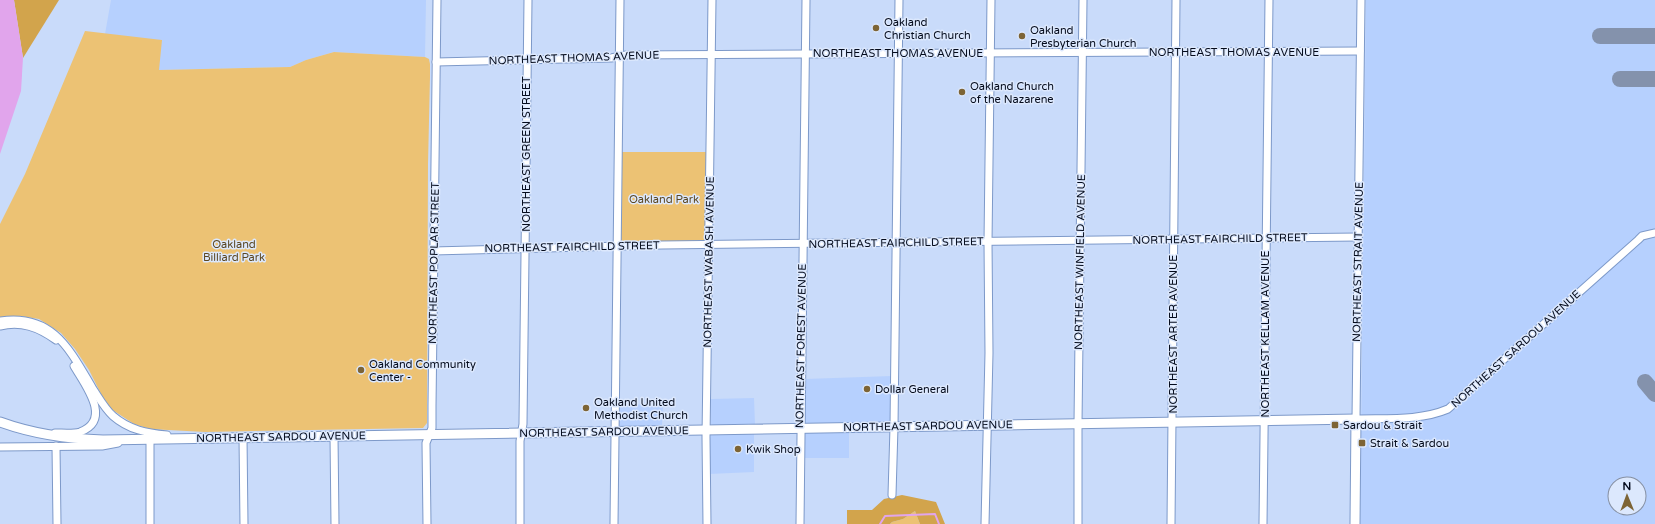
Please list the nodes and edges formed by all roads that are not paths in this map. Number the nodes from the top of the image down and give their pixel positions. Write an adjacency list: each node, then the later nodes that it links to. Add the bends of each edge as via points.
1 (437, 0): 22 (street, NORTHEAST POPLAR STREET)
2 (528, 0): 21 (street, NORTHEAST GREEN STREET)
3 (620, 0): 20 (street)
4 (712, 0): 18 (street, NORTHEAST WABASH AVENUE)
5 (806, 0): 19 (street, NORTHEAST FOREST AVENUE)
6 (899, 0): 17 (street)
7 (991, 0): 13 (street)
8 (1083, 0): 14 (street, NORTHEAST WINFIELD AVENUE)
9 (1176, 0): 15 (street, NORTHEAST ARTER AVENUE)
10 (1269, 0): 16 (street, NORTHEAST KELLAM AVENUE)
11 (1361, 0): 12 (street, NORTHEAST STRAIT AVENUE)
12 (1360, 51): 16 (street, NORTHEAST THOMAS AVENUE); 24 (street, NORTHEAST STRAIT AVENUE)
13 (990, 52): 14 (street, NORTHEAST THOMAS AVENUE); 17 (street, NORTHEAST THOMAS AVENUE); 28 (street)
14 (1082, 52): 15 (street, NORTHEAST THOMAS AVENUE); 27 (street, NORTHEAST WINFIELD AVENUE)
15 (1175, 52): 16 (street, NORTHEAST THOMAS AVENUE); 26 (street, NORTHEAST ARTER AVENUE)
16 (1268, 52): 25 (street, NORTHEAST KELLAM AVENUE)
17 (898, 53): 19 (street, NORTHEAST THOMAS AVENUE); 29 (street)
18 (711, 54): 19 (street, NORTHEAST THOMAS AVENUE); 20 (street, NORTHEAST THOMAS AVENUE); 31 (street, NORTHEAST WABASH AVENUE)
19 (806, 54): 30 (street, NORTHEAST FOREST AVENUE)
20 (620, 56): 21 (street, NORTHEAST THOMAS AVENUE); 32 (street)
21 (527, 60): 22 (street, NORTHEAST THOMAS AVENUE); 33 (street, NORTHEAST GREEN STREET)
22 (436, 62): 34 (street, NORTHEAST POPLAR STREET)
23 (1655, 233): 37 (street, NORTHEAST SARDOU AVENUE, via 1642,236 1448,409 1416,417)
24 (1358, 237): 25 (street, NORTHEAST FAIRCHILD STREET); 37 (street, NORTHEAST STRAIT AVENUE)
25 (1266, 238): 26 (street, NORTHEAST FAIRCHILD STREET); 38 (street, NORTHEAST KELLAM AVENUE)
26 (1173, 239): 27 (street, NORTHEAST FAIRCHILD STREET); 40 (street, NORTHEAST ARTER AVENUE)
27 (1080, 240): 28 (street, NORTHEAST FAIRCHILD STREET); 41 (street, NORTHEAST WINFIELD AVENUE)
28 (988, 242): 29 (street, NORTHEAST FAIRCHILD STREET); 42 (street, via 989,353)
29 (897, 243): 30 (street, NORTHEAST FAIRCHILD STREET); 43 (street)
30 (803, 244): 31 (street, NORTHEAST FAIRCHILD STREET); 44 (street, NORTHEAST FOREST AVENUE)
31 (709, 245): 32 (street, NORTHEAST FAIRCHILD STREET); 45 (street, NORTHEAST WABASH AVENUE)
32 (618, 246): 33 (street, NORTHEAST FAIRCHILD STREET); 46 (street)
33 (526, 248): 34 (street, NORTHEAST FAIRCHILD STREET); 48 (street, NORTHEAST GREEN STREET)
34 (433, 251): 49 (street, NORTHEAST POPLAR STREET, via 432,428)
35 (0, 321): 51 (street, via 19,319 51,330 67,345 108,411 128,426)
36 (0, 326): 47 (street, via 25,325 37,328 56,340 71,360 93,399 96,418 87,428 79,432)
37 (1356, 419): 38 (main road, NORTHEAST SARDOU AVENUE); 70 (main road, NORTHEAST STRAIT AVENUE)
38 (1264, 420): 40 (main road, NORTHEAST SARDOU AVENUE); 69 (street, NORTHEAST KELLAM AVENUE)
39 (0, 422): 47 (main road, NORTHEAST SARDOU AVENUE)
40 (1172, 422): 41 (main road, NORTHEAST SARDOU AVENUE); 68 (street, NORTHEAST ARTER AVENUE)
41 (1078, 424): 42 (main road, NORTHEAST SARDOU AVENUE); 67 (street, NORTHEAST WINFIELD AVENUE)
42 (986, 425): 43 (main road, NORTHEAST SARDOU AVENUE); 66 (street)
43 (894, 427): 44 (main road, NORTHEAST SARDOU AVENUE); 56 (street)
44 (800, 428): 45 (main road, NORTHEAST SARDOU AVENUE); 65 (street, NORTHEAST FOREST AVENUE)
45 (707, 430): 46 (main road, NORTHEAST SARDOU AVENUE); 64 (street, NORTHEAST WABASH AVENUE)
46 (615, 432): 48 (main road, NORTHEAST SARDOU AVENUE); 63 (street)
47 (38, 433): 53 (main road, NORTHEAST SARDOU AVENUE, via 74,439)
48 (522, 433): 49 (main road, NORTHEAST SARDOU AVENUE); 62 (street, NORTHEAST GREEN STREET)
49 (429, 435): 50 (main road, NORTHEAST SARDOU AVENUE); 61 (street, NORTHEAST POPLAR STREET, via 426,443)
50 (334, 436): 52 (main road, NORTHEAST SARDOU AVENUE); 60 (street)
51 (150, 437): 52 (main road, NORTHEAST SARDOU AVENUE); 53 (main road, NORTHEAST SARDOU AVENUE); 58 (street)
52 (243, 437): 59 (street)
53 (134, 440): 54 (street, NORTHEAST SARDOU AVENUE, via 102,446)
54 (56, 446): 55 (street, NORTHEAST SARDOU AVENUE); 57 (street)
55 (0, 447)
56 (892, 495)
57 (57, 524)
58 (150, 524)
59 (244, 524)
60 (336, 524)
61 (427, 524)
62 (520, 524)
63 (614, 524)
64 (707, 524)
65 (800, 524)
66 (984, 524)
67 (1078, 524)
68 (1171, 524)
69 (1263, 524)
70 (1356, 524)

